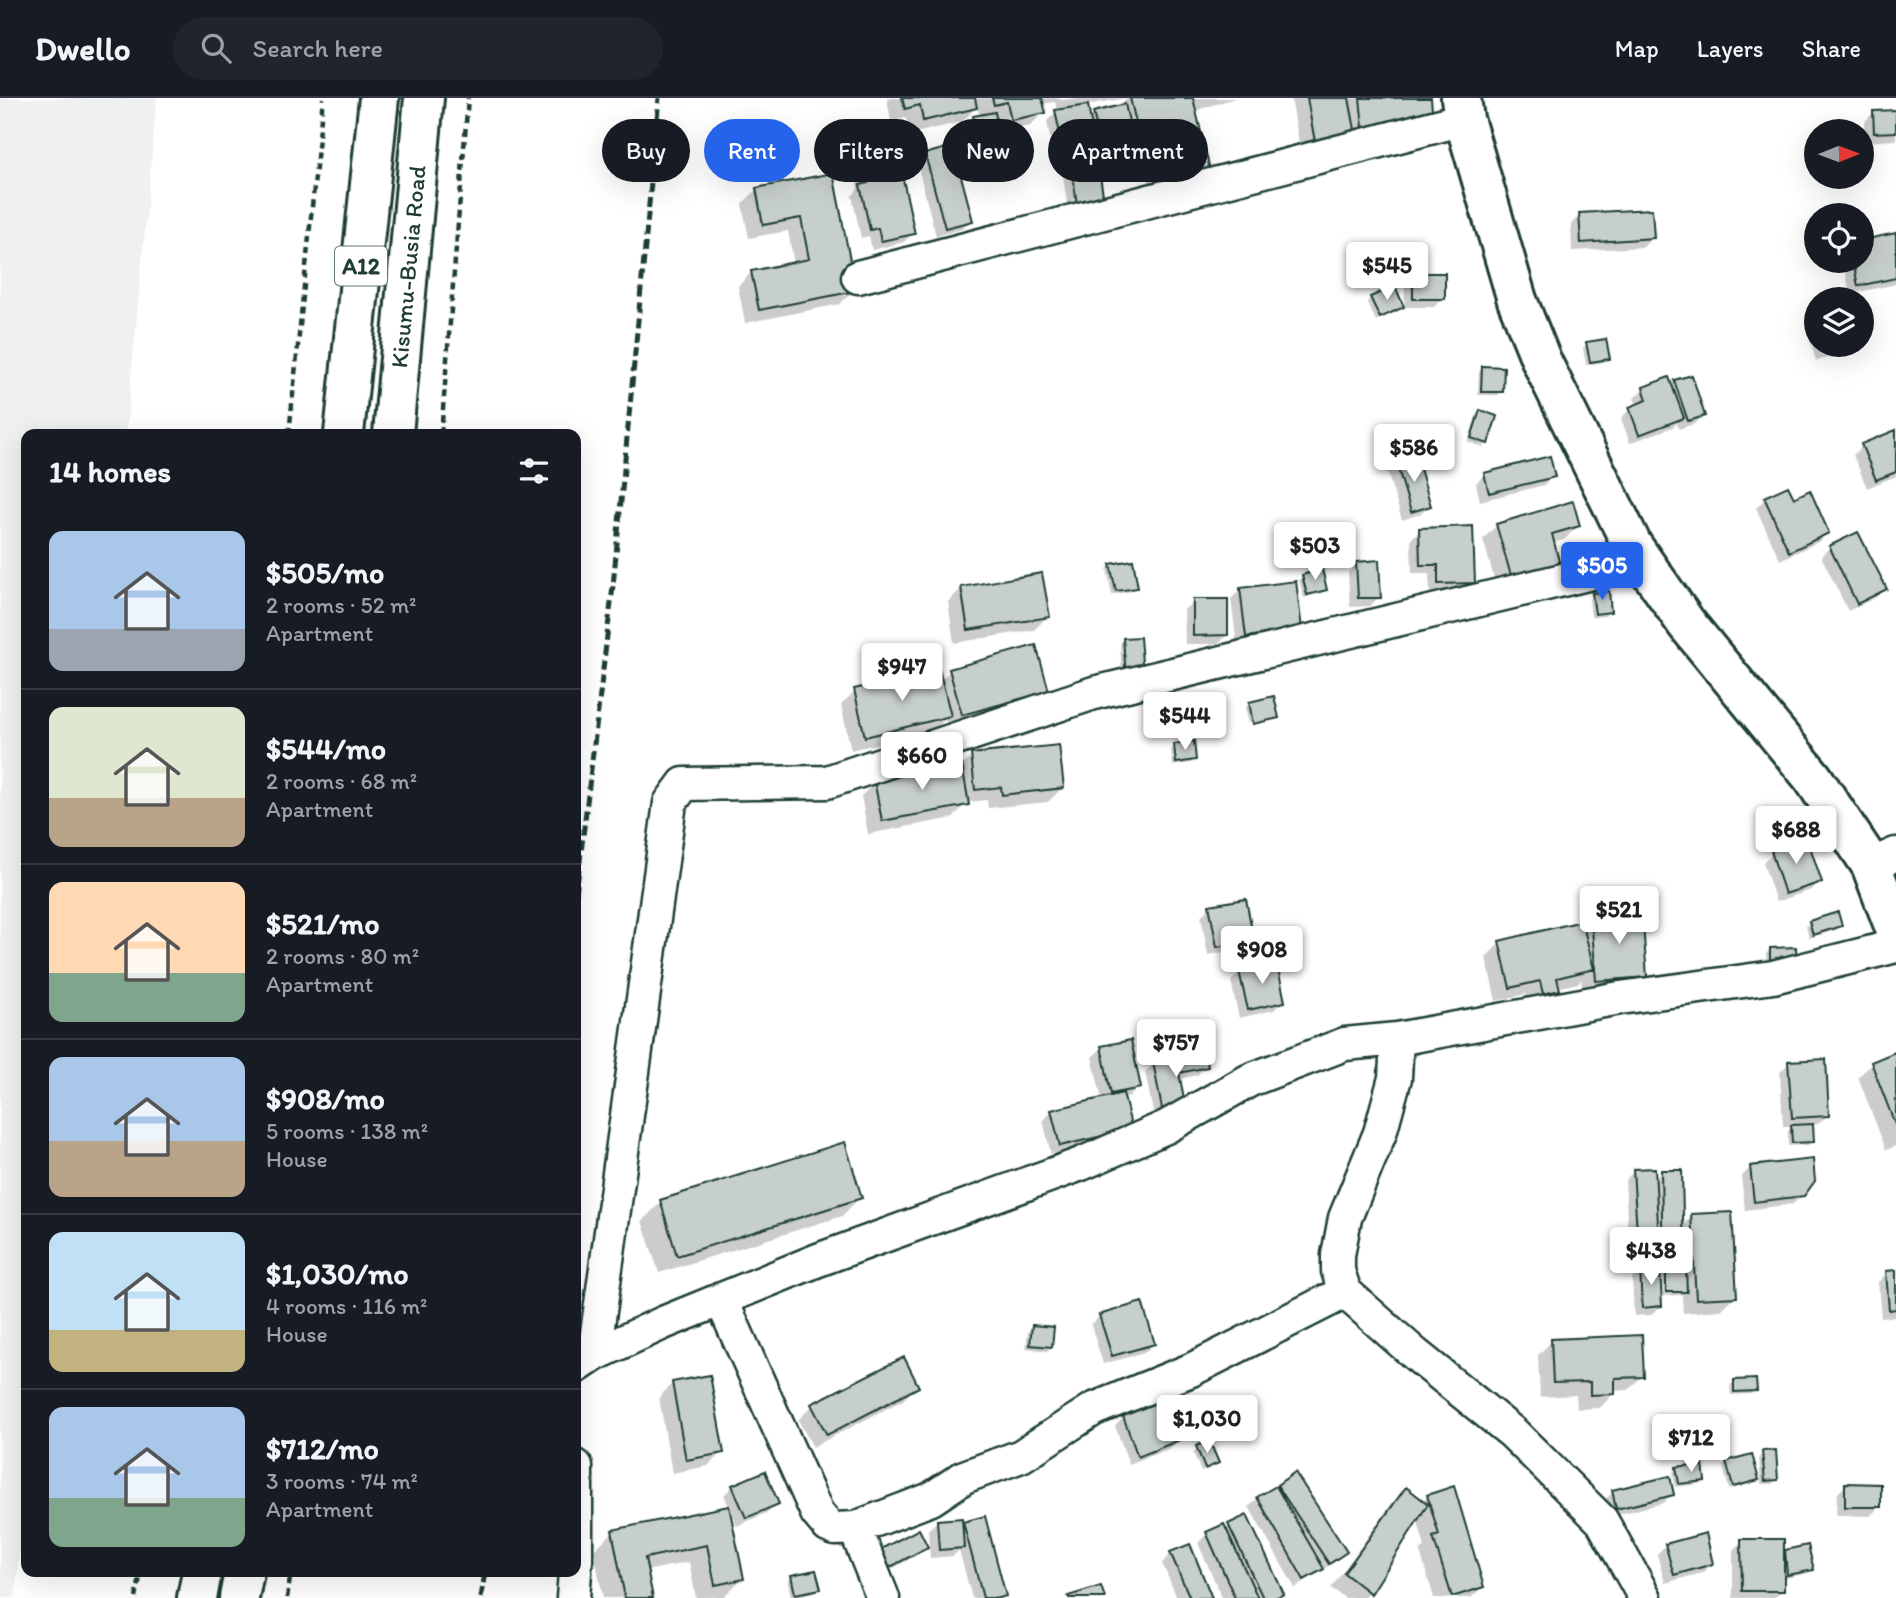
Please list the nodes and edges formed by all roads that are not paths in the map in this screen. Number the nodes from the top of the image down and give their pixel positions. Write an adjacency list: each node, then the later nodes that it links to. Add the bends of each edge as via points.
1 (379, 98): 5 (main road, Kisumu-Busia Road / A12)
2 (424, 98): 6 (main road, Kisumu-Busia Road / A12)
3 (1463, 109): 4 (street); 7 (main road, via 1517,300 1542,362)
4 (858, 277)
5 (345, 429)
6 (393, 429)
7 (1632, 545): 8 (main road, via 1686,623); 14 (street, via 1612,568 1094,693 827,782 684,784 670,803)
8 (1884, 860): 9 (main road)
9 (1896, 931)
10 (1896, 946): 11 (street, via 1773,977 1620,998)
11 (1397, 1039): 12 (street, via 1395,1078 1380,1133 1345,1218 1338,1255); 13 (street, via 1345,1044 1262,1076 1166,1127 1081,1164)
12 (1345, 1292): 15 (street, via 1191,1370 1094,1409 1021,1456 964,1477 931,1499); 23 (street, via 1513,1433 1602,1521)
13 (721, 1299): 14 (street); 15 (street, via 817,1513 835,1529)
14 (585, 1361)
15 (855, 1528): 22 (street)
16 (201, 1577): 19 (main road)
17 (243, 1577): 20 (main road)
18 (575, 1577): 21 (street)
19 (197, 1598)
20 (239, 1598)
21 (573, 1598)
22 (883, 1598)
23 (1645, 1598)

